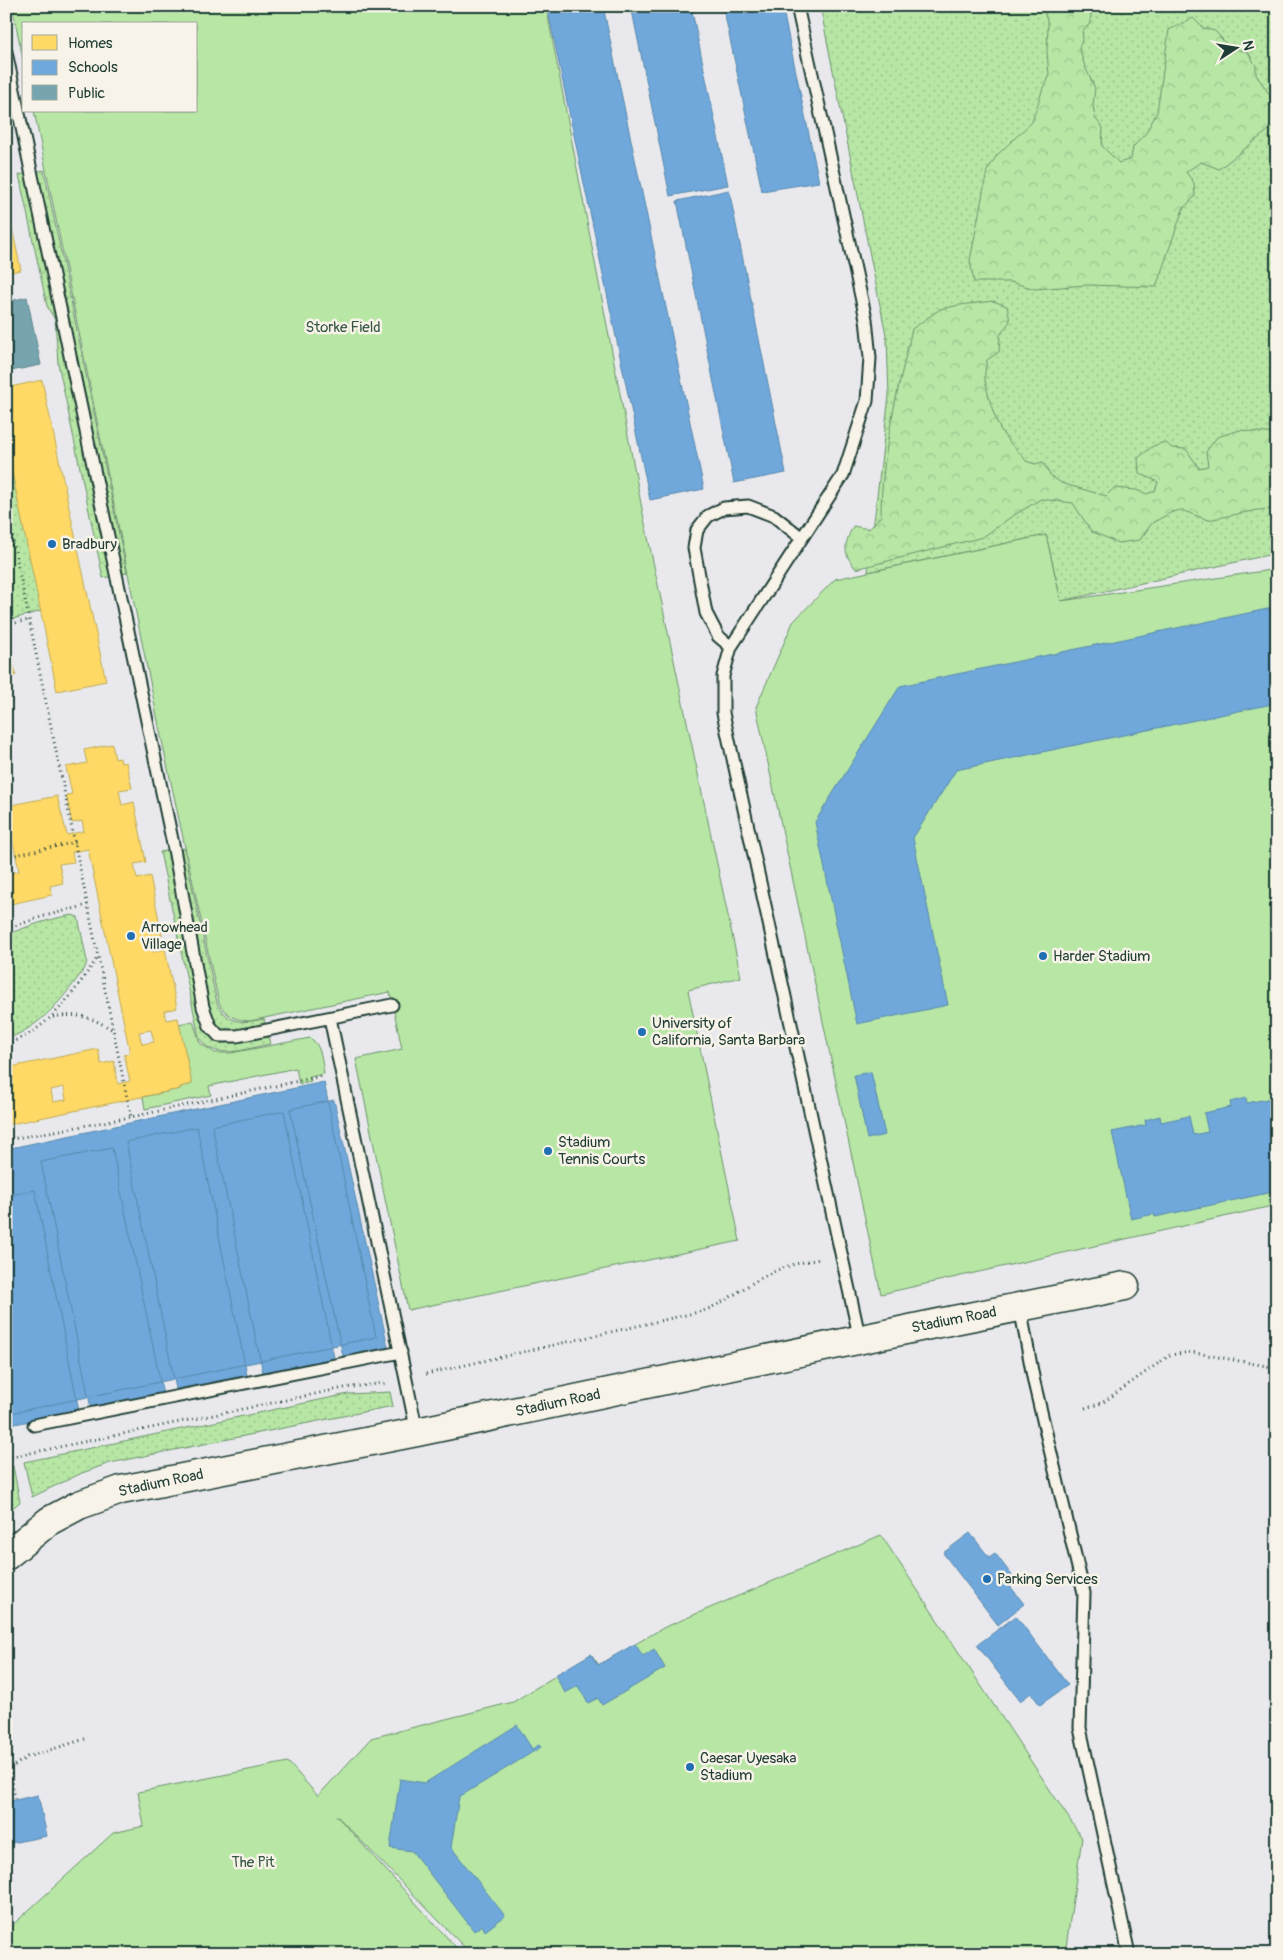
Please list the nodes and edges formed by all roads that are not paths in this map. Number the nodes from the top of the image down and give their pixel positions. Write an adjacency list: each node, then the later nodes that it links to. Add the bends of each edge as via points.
1 (797, 6): 3 (lane, via 866,319 870,358 867,401 843,475)
2 (6, 52): 6 (lane, via 174,850 203,1008 210,1026 220,1036 237,1036)
3 (802, 538): 4 (lane); 4 (lane, via 774,516 748,506 724,508 708,516 698,530 694,548 706,614 718,636)
4 (731, 647): 9 (lane, via 723,676 723,713)
5 (392, 1005): 6 (lane)
6 (330, 1018): 10 (lane)
7 (1125, 1286): 8 (street, Stadium Road)
8 (1020, 1307): 9 (street, Stadium Road); 14 (lane, via 1034,1382 1084,1593 1080,1728)
9 (860, 1340): 12 (street, Stadium Road)
10 (400, 1352): 11 (lane); 12 (lane)
11 (34, 1425)
12 (417, 1432): 13 (street, Stadium Road, via 121,1490 79,1505 49,1521)
13 (6, 1556)
14 (1129, 1954)

